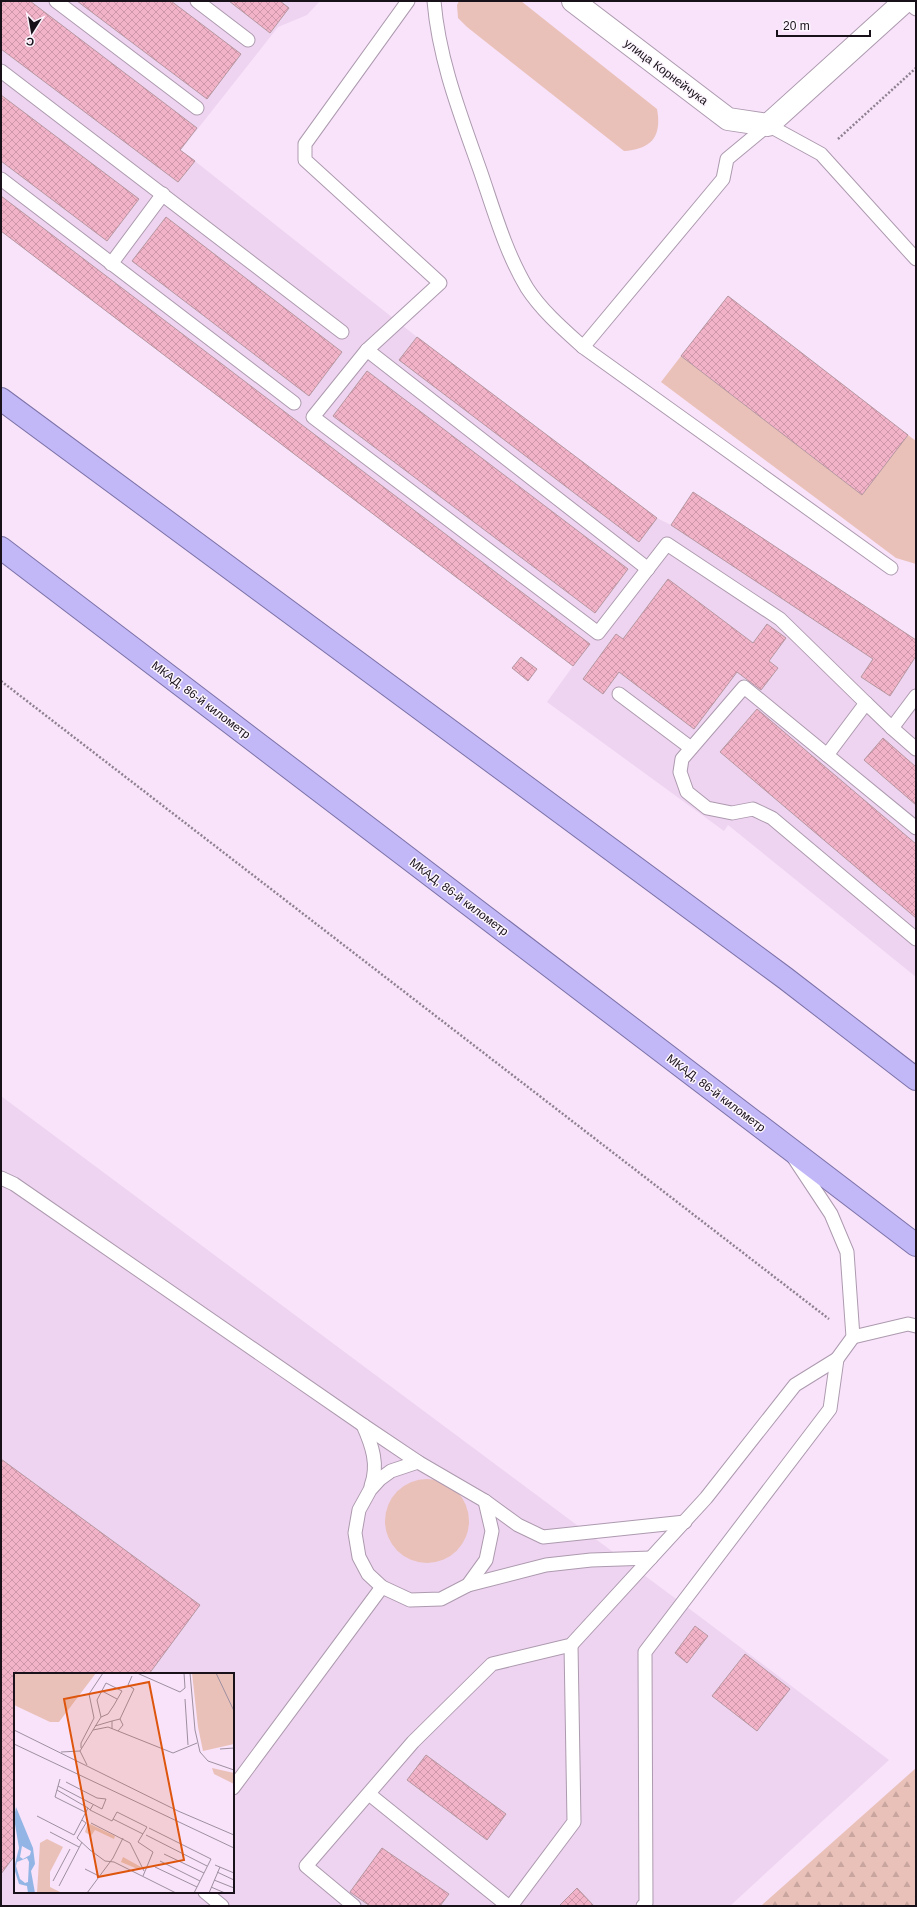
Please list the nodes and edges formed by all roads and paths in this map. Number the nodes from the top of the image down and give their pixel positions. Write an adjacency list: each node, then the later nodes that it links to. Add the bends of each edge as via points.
1 (56, 1): 11 (lane)
2 (197, 1): 8 (lane)
3 (408, 1): 20 (lane, via 305,144 305,160 440,283)
4 (434, 1): 19 (lane, via 446,73 512,258 527,288 545,311)
5 (573, 1): 12 (street, улица Корнейчука, via 728,119)
6 (905, 1): 7 (lane); 12 (street)
7 (916, 9)
8 (248, 40)
9 (916, 68): 13 (path)
10 (1, 71): 15 (lane)
11 (197, 108)
12 (768, 125): 13 (lane); 19 (lane, via 727,159 723,179)
13 (821, 154): 16 (lane)
14 (1, 179): 17 (lane)
15 (163, 194): 17 (lane); 18 (lane)
16 (916, 259)
17 (111, 264): 22 (lane)
18 (342, 332)
19 (583, 347): 24 (lane)
20 (367, 350): 25 (lane); 25 (lane, via 313,417 598,633)
21 (1, 399): 36 (highway, via 785,978)
22 (294, 403)
23 (1, 548): 37 (highway, МКАД, 86-й километр)
24 (891, 568)
25 (648, 569): 29 (lane, via 667,544 780,619)
26 (1, 681): 41 (path)
27 (619, 694): 31 (lane)
28 (916, 696): 30 (lane)
29 (866, 703): 30 (lane); 33 (lane)
30 (892, 728): 32 (lane)
31 (691, 748): 33 (lane, via 744,687); 35 (lane, via 682,759 680,772 687,792 707,808 732,813 752,809 772,818)
32 (916, 749)
33 (827, 755): 34 (lane)
34 (916, 828)
35 (916, 939)
36 (916, 1079)
37 (785, 1145): 39 (highway, МКАД, 86-й километр); 41 (lane, via 831,1214 847,1252)
38 (1, 1178): 43 (lane, via 14,1184)
39 (916, 1245)
40 (916, 1326): 41 (lane, via 908,1324)
41 (852, 1337): 42 (lane)
42 (837, 1359): 47 (lane, via 795,1385); 59 (lane, via 830,1409 645,1652 646,1903)
43 (363, 1425): 44 (lane); 45 (lane, via 371,1442 375,1461 375,1475)
44 (418, 1462): 45 (lane, via 392,1471); 46 (lane)
45 (370, 1490): 50 (lane, via 359,1510 355,1533 359,1557 368,1574)
46 (485, 1501): 47 (lane, via 518,1525 543,1537); 49 (lane, via 492,1531 486,1560)
47 (685, 1522): 48 (lane)
48 (651, 1558): 49 (lane, via 546,1565); 51 (lane)
49 (468, 1585): 50 (lane, via 440,1599 410,1600)
50 (382, 1587): 52 (lane)
51 (571, 1645): 53 (lane, via 492,1664 413,1742); 58 (lane, via 574,1822)
52 (234, 1787)
53 (369, 1794): 56 (lane, via 306,1866); 57 (lane)
54 (206, 1893): 55 (lane)
55 (222, 1906)
56 (354, 1906)
57 (508, 1906)
58 (511, 1906)
59 (643, 1906)

